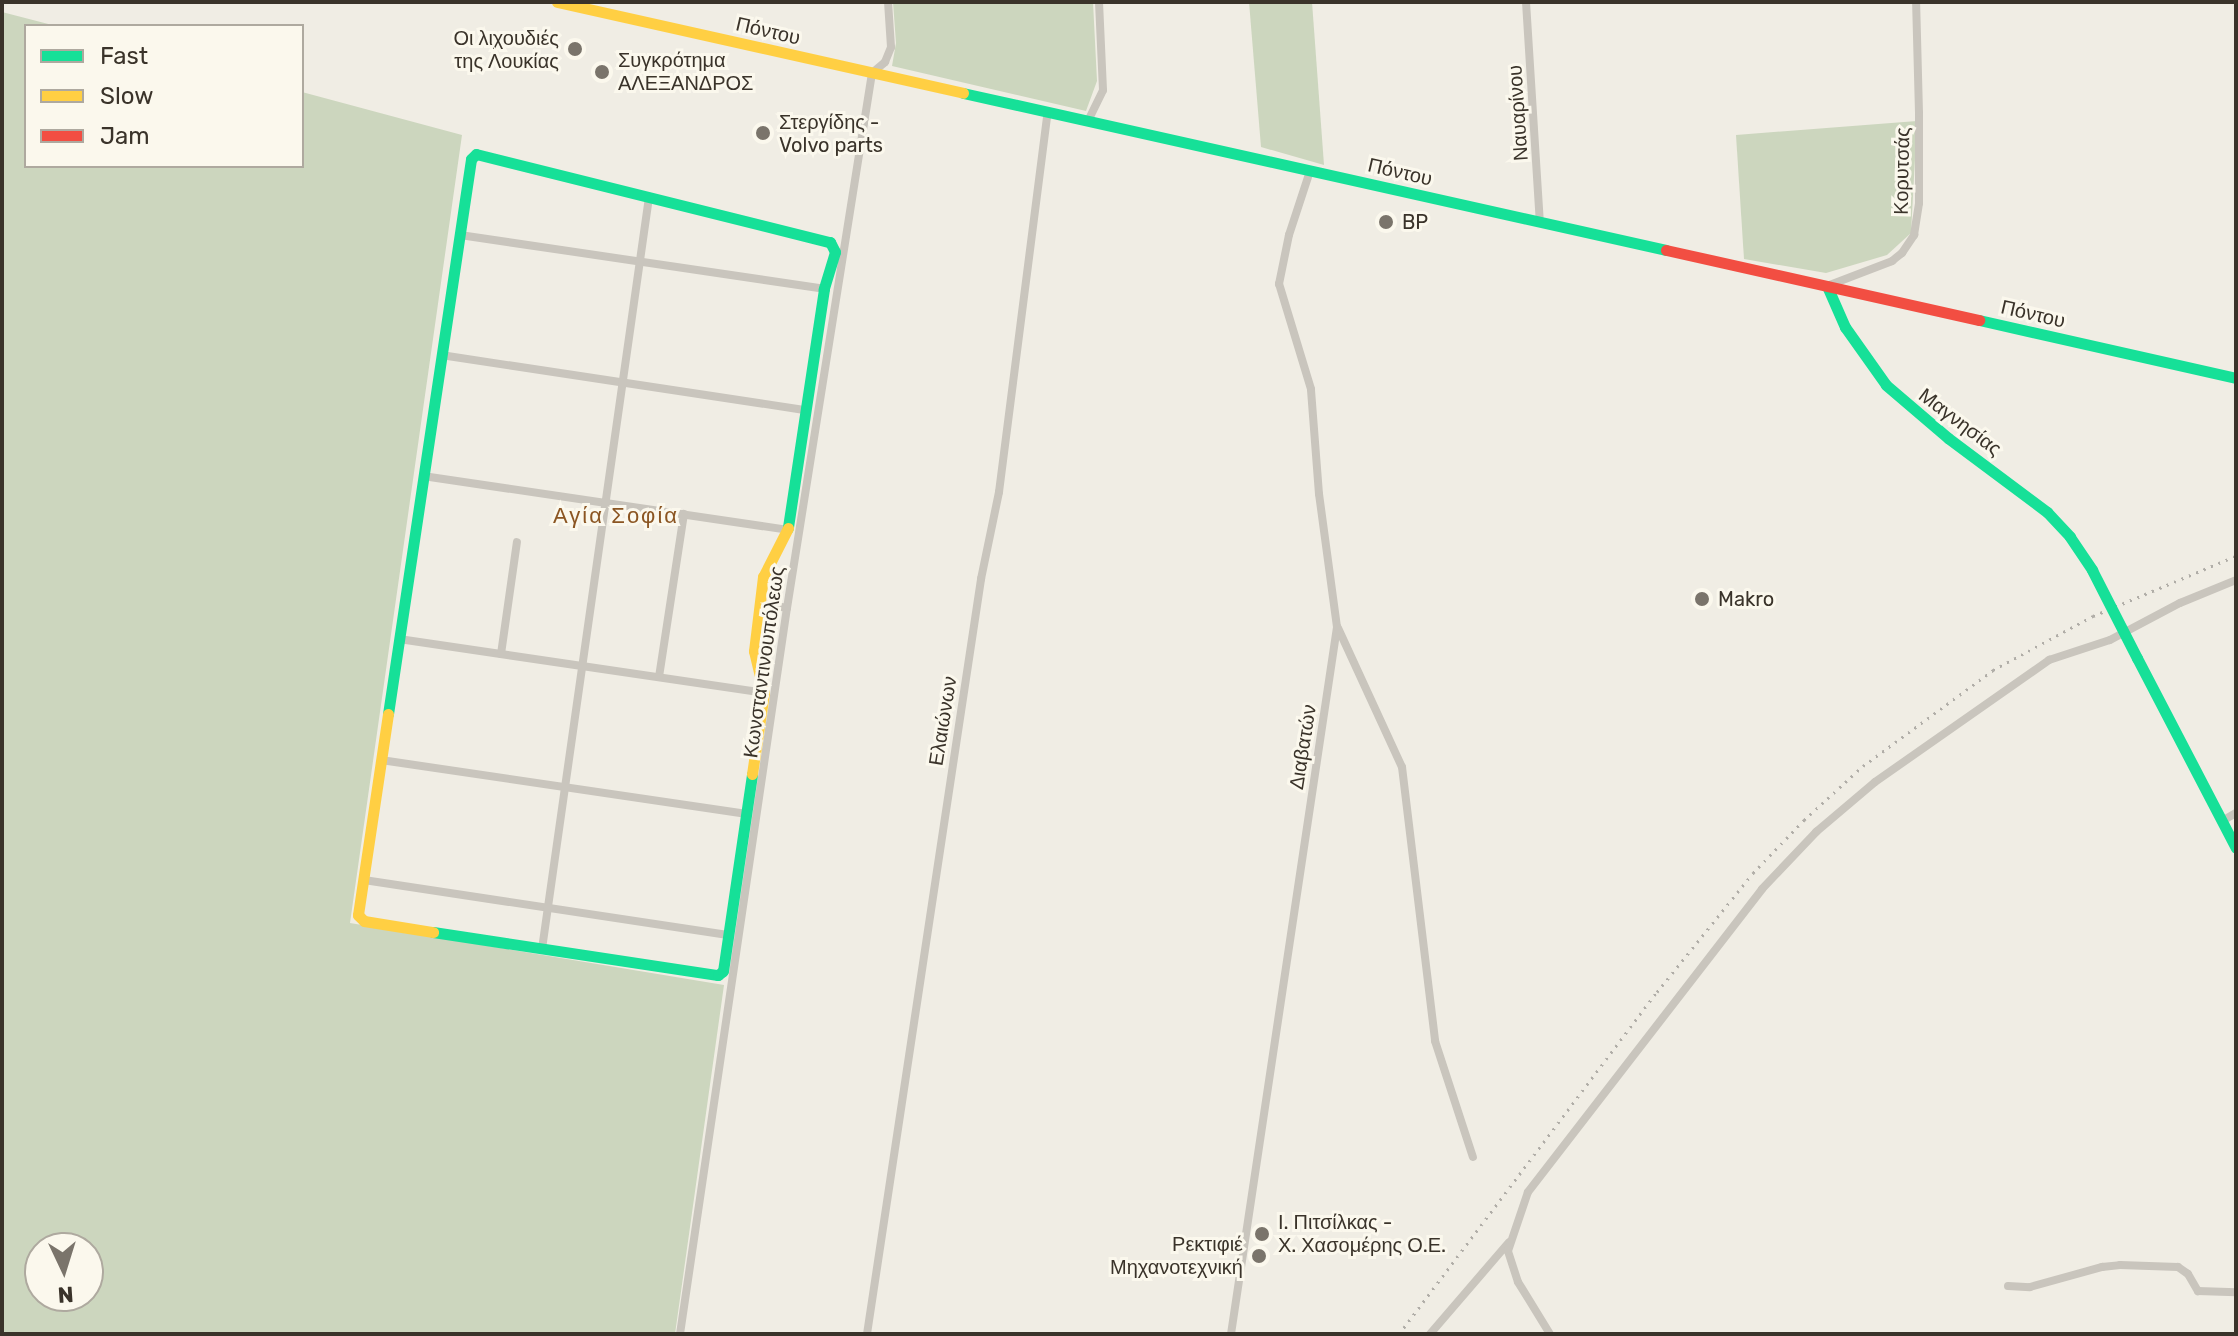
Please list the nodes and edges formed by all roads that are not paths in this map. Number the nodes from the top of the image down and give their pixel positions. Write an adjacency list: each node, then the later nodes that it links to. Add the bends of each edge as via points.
1 (557, 2): 6 (street, Πόντου)
2 (888, 2): 6 (street, Κωνσταντινουπόλεως, via 891,47 885,62)
3 (1099, 2): 8 (street, via 1103,90)
4 (1526, 2): 11 (street, Ναυαρίνου)
5 (1916, 2): 14 (street, Κορυτσάς, via 1919,203 1914,235 1892,261)
6 (872, 73): 7 (street, Πόντου); 27 (street, Κωνσταντινουπόλεως)
7 (1048, 112): 8 (street, Πόντου); 49 (street, Ελαιώνων, via 999,492 981,579)
8 (1088, 121): 9 (street, Πόντου)
9 (1310, 171): 11 (street, Πόντου); 28 (street, Διαβατών, via 1279,284 1311,389)
10 (649, 197): 12 (street, via 476,154); 13 (street); 15 (street, via 830,242 835,252)
11 (1540, 222): 14 (street, Πόντου)
12 (460, 235): 13 (street); 16 (street)
13 (639, 260): 15 (street); 18 (street)
14 (1827, 286): 17 (street, Πόντου); 38 (street, Μαγνησίας, bridge, via 1845,327 1886,385 2047,512 2076,544)
15 (824, 289): 19 (street)
16 (441, 355): 18 (street); 20 (street)
17 (2236, 378)
18 (622, 382): 19 (street); 21 (street)
19 (806, 410): 23 (street)
20 (423, 476): 21 (street); 29 (street)
21 (605, 503): 22 (street); 31 (street)
22 (684, 514): 23 (street); 32 (street)
23 (788, 530): 26 (street, via 769,562)
24 (517, 542): 30 (street)
25 (2236, 580): 45 (street, via 2110,640 2049,660 1875,782 1816,832 1716,945 1528,1192)
26 (760, 604): 27 (street); 33 (street, via 754,651)
27 (787, 608): 48 (street, Κωνσταντινουπόλεως)
28 (1337, 627): 44 (street, via 1402,767 1435,1041); 50 (street, Διαβατών)
29 (399, 639): 30 (street); 34 (street)
30 (501, 654): 31 (street)
31 (581, 665): 32 (street); 35 (street)
32 (659, 677): 33 (street)
33 (764, 693): 37 (street)
34 (381, 760): 35 (street); 40 (street)
35 (564, 786): 37 (street); 41 (street)
36 (2236, 813): 38 (street)
37 (747, 814): 42 (street)
38 (2222, 821): 39 (street)
39 (2236, 848)
40 (364, 880): 41 (street); 43 (street, via 360,919)
41 (547, 907): 42 (street); 43 (street)
42 (728, 935): 43 (street, via 718,975)
43 (542, 949)
44 (1473, 1157)
45 (1509, 1242): 51 (street); 52 (street, via 1518,1282)
46 (2008, 1286): 47 (street, via 2030,1287 2120,1265 2178,1267 2198,1291)
47 (2236, 1292)
48 (680, 1334)
49 (867, 1334)
50 (1231, 1334)
51 (1430, 1334)
52 (1550, 1334)

